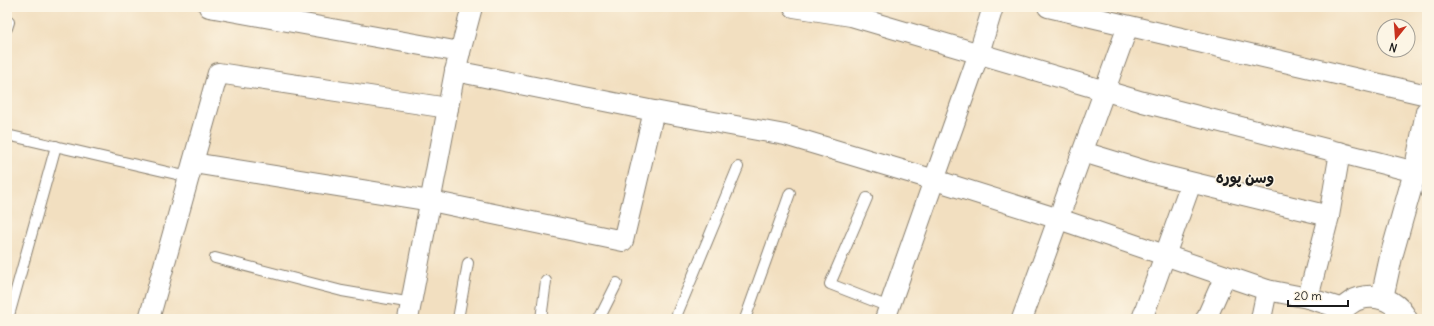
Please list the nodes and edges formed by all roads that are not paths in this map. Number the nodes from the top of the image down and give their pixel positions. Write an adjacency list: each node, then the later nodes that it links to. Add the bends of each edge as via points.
1 (209, 7): 7 (street)
2 (472, 7): 7 (street)
3 (794, 7): 8 (street, via 851,16)
4 (993, 7): 8 (street)
5 (1048, 7): 6 (street)
6 (1128, 26): 10 (street); 11 (street)
7 (460, 52): 9 (street)
8 (979, 53): 10 (street); 22 (street)
9 (456, 71): 12 (street); 13 (street)
10 (1105, 90): 17 (street); 18 (street, via 1142,102)
11 (1427, 95)
12 (448, 108): 20 (street, via 218,73); 26 (street)
13 (654, 111): 22 (street, via 786,136); 26 (street, via 623,241)
14 (1427, 112): 21 (street)
15 (7, 135): 16 (lane)
16 (56, 146): 20 (lane); 38 (lane)
17 (1083, 152): 23 (street); 28 (street)
18 (1340, 152): 21 (street); 27 (street)
19 (738, 167): 47 (lane)
20 (191, 170): 26 (street); 43 (street)
21 (1421, 173): 37 (street, via 1391,257)
22 (935, 180): 28 (street); 40 (street)
23 (1191, 183): 27 (street); 29 (street)
24 (790, 193): 48 (lane)
25 (867, 198): 40 (lane, via 830,284)
26 (431, 201): 39 (street)
27 (1329, 216): 36 (street)
28 (1059, 220): 29 (street); 49 (street)
29 (1166, 255): 32 (street); 50 (street)
30 (215, 258): 39 (lane)
31 (468, 263): 44 (lane)
32 (1226, 276): 35 (street); 51 (street)
33 (546, 281): 45 (lane)
34 (617, 283): 46 (lane)
35 (1267, 290): 36 (street); 52 (street)
36 (1308, 298): 41 (street)
37 (1382, 298): 41 (street, via 1361,298 1348,304); 53 (street, via 1395,305)
38 (10, 300): 42 (lane)
39 (410, 311)
40 (887, 313)
41 (1340, 314)
42 (8, 319)
43 (149, 319)
44 (458, 319)
45 (541, 319)
46 (599, 319)
47 (675, 319)
48 (745, 319)
49 (1022, 319)
50 (1142, 319)
51 (1206, 319)
52 (1261, 319)
53 (1406, 319)

